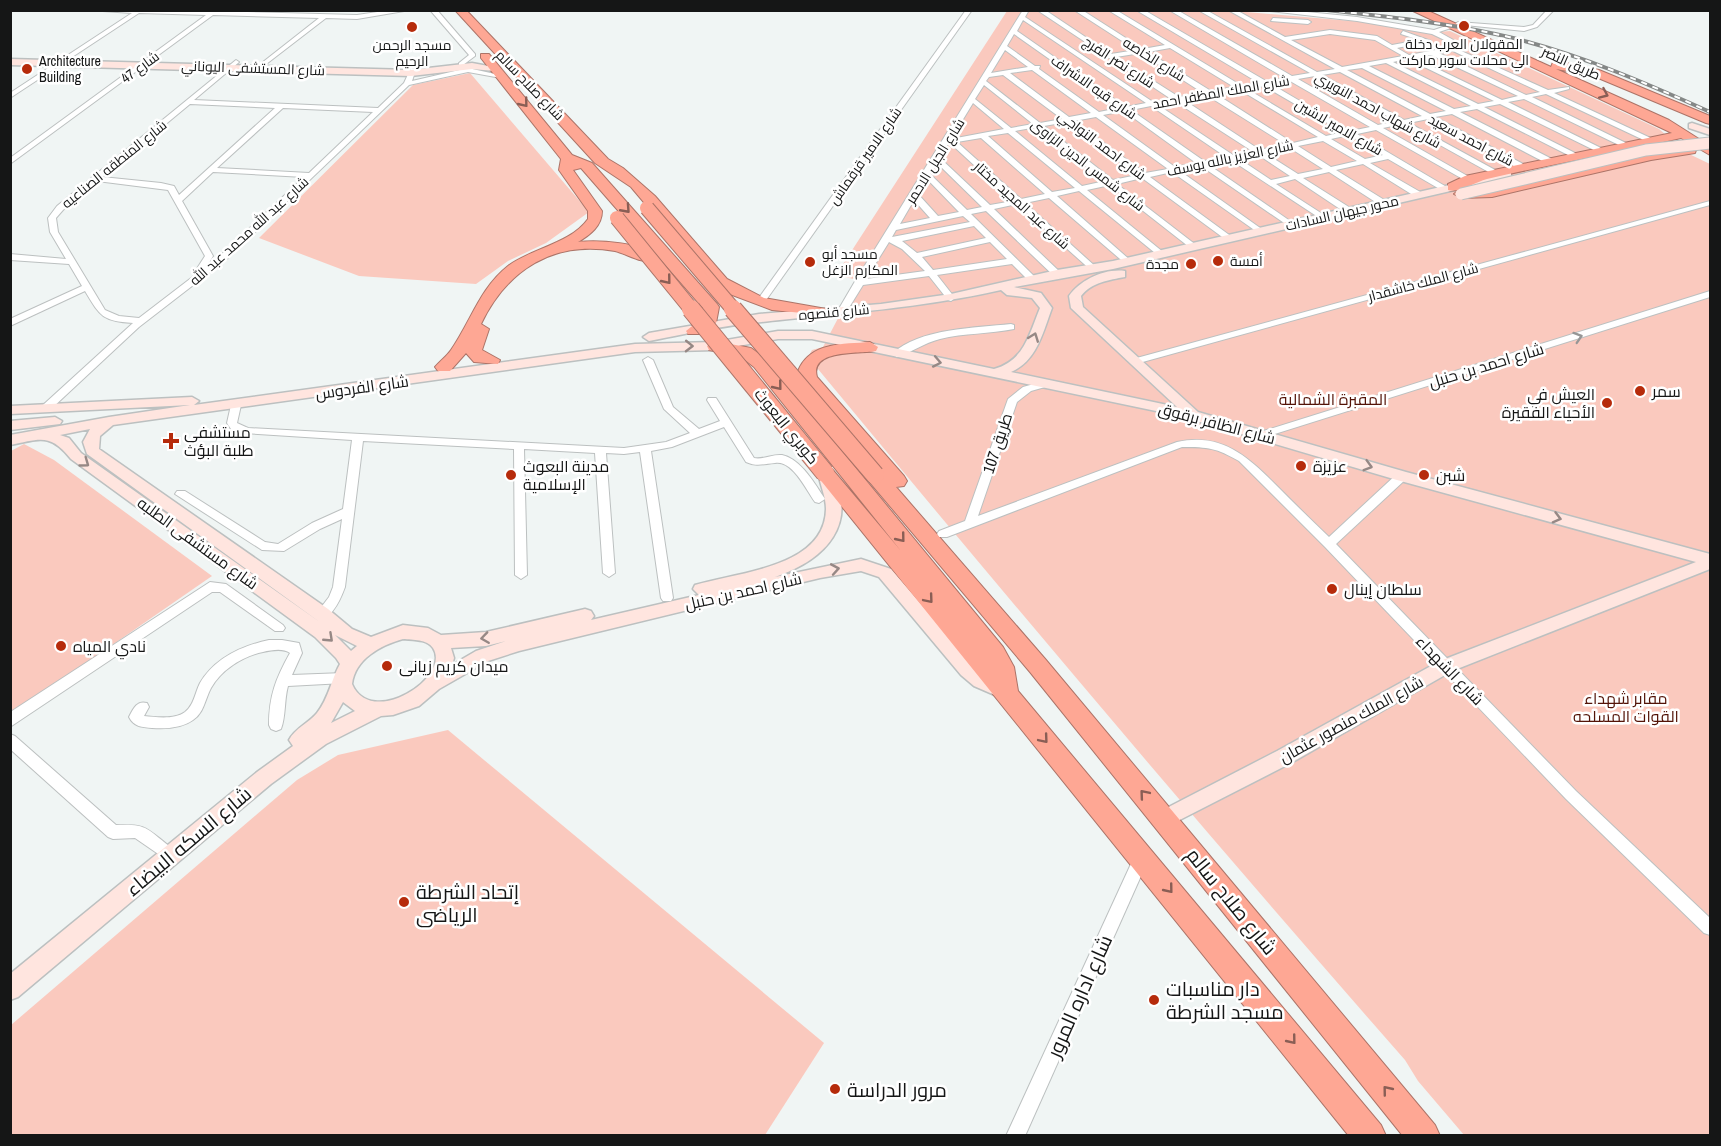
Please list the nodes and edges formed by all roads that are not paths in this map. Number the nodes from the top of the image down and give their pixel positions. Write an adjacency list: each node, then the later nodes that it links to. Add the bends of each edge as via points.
1 (92, 10): 18 (street)
2 (407, 10): 22 (street, via 372,17)
3 (433, 10): 57 (street, via 473,55)
4 (445, 10): 48 (highway, شارع صلاح سالم)
5 (460, 10): 119 (highway, شارع صلاح سالم)
6 (969, 10): 178 (street, شارع الامير قرقماش)
7 (1040, 10): 47 (street, شارع نصر الفرج)
8 (1077, 10): 44 (street, شارع الخاصه)
9 (1111, 10): 40 (street)
10 (1140, 10): 39 (street, شارع الامير لاشين)
11 (1172, 10): 35 (street)
12 (1201, 10): 33 (street, شارع شهاب احمد النويري)
13 (1231, 10): 29 (street, شارع احمد سعيد)
14 (1264, 10): 21 (street)
15 (1416, 10): 25 (highway, طريق النصر)
16 (1427, 10): 25 (highway, طريق النصر)
17 (1551, 10): 32 (street, via 1530,28)
18 (138, 11): 19 (street); 50 (street)
19 (211, 14): 22 (street); 53 (street, شارع 47)
20 (1024, 14): 30 (street, شارع الجبل الاحمر); 51 (street)
21 (1328, 16): 26 (street); 28 (street)
22 (324, 17): 55 (street)
23 (1273, 20): 24 (street)
24 (1309, 22): 27 (street); 28 (street)
25 (1455, 25): 31 (street); 32 (highway, طريق النصر); 64 (highway, طريق النصر)
26 (1382, 26): 28 (street); 31 (street); 36 (street); 38 (street)
27 (1286, 27)
28 (1330, 28): 36 (street); 37 (street)
29 (1268, 31): 33 (street); 37 (street, شارع احمد سعيد)
30 (1015, 32): 42 (street, شارع الجبل الاحمر); 58 (street, شارع قبه الاشراف)
31 (1434, 32): 34 (street)
32 (1489, 32): 59 (highway, طريق النصر)
33 (1243, 34): 35 (street); 70 (street, شارع شهاب احمد النويري)
34 (1445, 37): 38 (street); 43 (street, via 1462,46)
35 (1219, 38): 39 (street); 72 (street)
36 (1377, 38): 41 (street)
37 (1283, 39): 65 (street, شارع احمد سعيد)
38 (1427, 41): 41 (street)
39 (1196, 42): 40 (street); 75 (street, شارع الامير لاشين)
40 (1171, 46): 44 (street); 76 (street)
41 (1390, 47): 49 (street)
42 (1006, 48): 63 (street); 71 (street, شارع الجبل الاحمر)
43 (1455, 50): 45 (street, شارع الملك المظفر احمد); 77 (street)
44 (1141, 51): 47 (street); 78 (street, شارع الخاصه)
45 (1433, 54): 49 (street, شارع الملك المظفر احمد); 80 (street)
46 (10, 56): 50 (main road, شارع المستشفى اليوناني)
47 (1111, 56): 51 (street); 82 (street, شارع نصر الفرج)
48 (485, 57): 57 (main road, شارع المستشفى اليوناني); 67 (highway, شارع صلاح سالم)
49 (1410, 58): 54 (street, شارع الملك المظفر احمد); 84 (street)
50 (64, 60): 52 (main road, شارع المستشفى اليوناني); 53 (main road, شارع المستشفى اليوناني); 79 (street)
51 (1086, 60): 58 (street); 86 (street)
52 (10, 62)
53 (146, 62): 56 (main road, شارع المستشفى اليوناني); 122 (street, شارع 47)
54 (1388, 62): 61 (street, شارع الملك المظفر احمد); 87 (street)
55 (265, 63): 56 (main road, شارع المستشفى اليوناني); 66 (main road, شارع المستشفى اليوناني)
56 (233, 64): 66 (main road, شارع المستشفى اليوناني); 83 (street, شارع المنطقه الصناعيه)
57 (461, 64): 66 (main road, شارع المستشفى اليوناني)
58 (1060, 64): 60 (street); 88 (street, شارع قبه الاشراف)
59 (1557, 64): 64 (highway); 69 (highway, طريق النصر); 93 (highway, via 1588,70)
60 (1051, 65)
61 (1364, 66): 65 (street, شارع الملك المظفر احمد); 90 (street)
62 (1043, 67): 63 (street)
63 (1034, 68): 68 (street); 91 (street)
64 (1544, 68): 73 (highway, طريق النصر)
65 (1340, 70): 70 (street, شارع الملك المظفر احمد); 92 (street, شارع احمد سعيد)
66 (412, 71): 67 (main road, شارع المستشفى اليوناني, via 471,66); 74 (street, شارع عبد الله محمد عبد الله)
67 (498, 72): 74 (street, via 471,70); 116 (highway, شارع صلاح سالم, one-way to 116)
68 (1005, 73): 71 (street); 94 (street, شارع احمد النواجي)
69 (1581, 73): 73 (highway, via 1572,73); 98 (highway, طريق النصر)
70 (1315, 75): 72 (street, شارع الملك المظفر احمد); 95 (street, شارع شهاب احمد النويري)
71 (986, 79): 81 (street, شارع الجبل الاحمر); 96 (street, شارع شمس الدين الزاوى)
72 (1290, 80): 75 (street, شارع الملك المظفر احمد); 97 (street)
73 (1567, 83): 77 (street, شارع العزيز بالله يوسف); 98 (highway, طريق النصر, one-way to 98)
74 (406, 84): 89 (street, شارع عبد الله محمد عبد الله)
75 (1266, 84): 76 (street, شارع الملك المظفر احمد); 101 (street, شارع الامير لاشين)
76 (1241, 88): 78 (street, شارع الملك المظفر احمد); 104 (street)
77 (1549, 92): 80 (street, شارع العزيز بالله يوسف); 105 (street)
78 (1210, 94): 82 (street, شارع الملك المظفر احمد); 108 (street, شارع الخاصه)
79 (10, 96)
80 (1525, 97): 84 (street, شارع العزيز بالله يوسف); 109 (street)
81 (973, 100): 99 (street); 106 (street, شارع الجبل الاحمر)
82 (1178, 100): 86 (street, شارع الملك المظفر احمد); 112 (street, شارع نصر الفرج)
83 (190, 102): 85 (street); 133 (street, شارع المنطقه الصناعيه)
84 (1502, 102): 87 (street, شارع العزيز بالله يوسف); 110 (street)
85 (282, 105): 89 (street); 125 (street)
86 (1152, 105): 88 (street, شارع الملك المظفر احمد); 117 (street)
87 (1477, 107): 90 (street, شارع العزيز بالله يوسف); 114 (street)
88 (1125, 109): 91 (street, شارع الملك المظفر احمد); 123 (street, شارع قبه الاشراف)
89 (378, 110): 129 (street, شارع عبد الله محمد عبد الله)
90 (1453, 112): 92 (street, شارع العزيز بالله يوسف); 121 (street)
91 (1098, 114): 94 (street, شارع الملك المظفر احمد); 126 (street)
92 (1428, 117): 95 (street, شارع العزيز بالله يوسف); 124 (street, شارع احمد سعيد)
93 (1706, 118)
94 (1069, 120): 96 (street, شارع الملك المظفر احمد); 131 (street, شارع احمد النواجي)
95 (1401, 123): 97 (street, شارع العزيز بالله يوسف); 128 (street, شارع شهاب احمد النويري)
96 (1039, 125): 99 (street, شارع الملك المظفر احمد); 135 (street, شارع شمس الدين الزاوى)
97 (1376, 128): 101 (street, شارع العزيز بالله يوسف); 134 (street)
98 (1686, 129): 100 (main road); 103 (highway, طريق النصر); 105 (highway, via 1675,137); 113 (highway, طريق النصر)
99 (1010, 130): 102 (street, شارع الملك المظفر احمد); 137 (street)
100 (1710, 132)
101 (1350, 133): 104 (street, شارع العزيز بالله يوسف); 115 (street, شارع الامير لاشين)
102 (982, 135): 106 (street, شارع الملك المظفر احمد); 140 (street)
103 (1710, 137): 138 (main road, محور جيهان السادات, via 1633,146)
104 (1324, 138): 108 (street, شارع العزيز بالله يوسف); 120 (street)
105 (1659, 140): 109 (highway); 111 (highway, via 1680,145)
106 (949, 141): 118 (street, شارع الجبل الاحمر); 143 (street, شارع عبد المجيد مختار)
107 (1710, 143): 138 (main road, محور جيهان السادات, bridge, via 1646,150)
108 (1292, 145): 112 (street, شارع العزيز بالله يوسف); 127 (street, شارع الخاصه)
109 (1626, 145): 110 (highway)
110 (1601, 150): 114 (highway)
111 (1682, 150): 113 (highway); 138 (highway, via 1492,193)
112 (1258, 152): 117 (street, شارع العزيز بالله يوسف); 132 (street, شارع نصر الفرج)
113 (1710, 152)
114 (1575, 155): 121 (highway)
115 (1390, 156): 120 (street); 138 (street, شارع الامير لاشين)
116 (568, 158): 163 (highway, كوبري البعوث, bridge); 179 (highway, one-way to 179, via 587,166); 195 (highway, via 566,170 595,211 595,224 510,272 482,309 459,354)
117 (1230, 158): 123 (street, شارع العزيز بالله يوسف); 136 (street)
118 (937, 159): 130 (street, شارع الجبل الاحمر); 146 (street)
119 (600, 160): 176 (highway, via 626,174 722,282); 236 (highway, bridge, via 655,216)
120 (1364, 161): 127 (street); 141 (street)
121 (1549, 161): 124 (highway)
122 (10, 162)
123 (1203, 164): 126 (street, شارع العزيز بالله يوسف); 152 (street, شارع قبه الاشراف)
124 (1522, 167): 128 (highway)
125 (211, 170): 129 (street); 142 (street)
126 (1173, 170): 131 (street, شارع العزيز بالله يوسف); 154 (street)
127 (1331, 170): 132 (street); 144 (street, شارع الخاصه)
128 (1494, 173): 134 (highway)
129 (311, 175): 173 (street, شارع عبد الله محمد عبد الله)
130 (927, 175): 139 (street, شارع الجبل الاحمر); 148 (street)
131 (1143, 176): 135 (street, شارع العزيز بالله يوسف); 156 (street, شارع احمد النواجي)
132 (1297, 178): 136 (street); 147 (street, شارع نصر الفرج)
133 (95, 179): 142 (street, via 167,186); 165 (street, شارع المنطقه الصناعيه, via 52,218 54,232)
134 (1468, 180): 138 (highway)
135 (1111, 183): 137 (street, شارع العزيز بالله يوسف); 159 (street, شارع شمس الدين الزاوى)
136 (1269, 183): 149 (street)
137 (1081, 189): 140 (street, شارع العزيز بالله يوسف); 160 (street)
138 (1454, 190): 141 (main road, محور جيهان السادات); 193 (main road, محور جيهان السادات, via 1103,278 1080,288 1075,304)
139 (914, 195): 150 (street); 153 (street, شارع الجبل الاحمر)
140 (1051, 195): 143 (street, شارع العزيز بالله يوسف); 166 (street)
141 (1419, 195): 144 (main road, محور جيهان السادات)
142 (179, 199): 173 (street, via 209,256 185,284)
143 (1019, 202): 146 (street, شارع العزيز بالله يوسف); 167 (street, شارع عبد المجيد مختار)
144 (1383, 203): 147 (main road, محور جيهان السادات)
145 (1710, 203): 193 (street, شارع الملك خاشقدار)
146 (988, 208): 148 (street, شارع العزيز بالله يوسف); 169 (street)
147 (1349, 211): 149 (main road, محور جيهان السادات)
148 (965, 213): 150 (street, شارع العزيز بالله يوسف); 151 (street)
149 (1321, 218): 152 (main road, محور جيهان السادات)
150 (936, 219): 153 (street, شارع العزيز بالله يوسف)
151 (976, 223): 157 (street); 158 (street)
152 (1290, 225): 154 (main road, محور جيهان السادات)
153 (892, 228): 155 (street, شارع الجبل الاحمر)
154 (1260, 231): 156 (main road, محور جيهان السادات)
155 (886, 238): 158 (street); 171 (street, شارع الجبل الاحمر)
156 (1229, 238): 159 (main road, محور جيهان السادات)
157 (993, 239): 162 (street); 164 (street)
158 (897, 240): 162 (street)
159 (1192, 247): 160 (main road, محور جيهان السادات)
160 (1160, 254): 166 (main road, محور جيهان السادات)
161 (10, 256): 165 (street)
162 (914, 256): 168 (street)
163 (649, 258): 191 (highway, via 614,245 587,244 538,259 520,272 486,318 473,351 480,358); 220 (highway, كوبري البعوث, one-way to 220, bridge)
164 (1015, 261): 168 (street); 170 (street)
165 (71, 262): 172 (street, شارع المنطقه الصناعيه)
166 (1127, 262): 167 (main road, محور جيهان السادات)
167 (1092, 269): 169 (main road, محور جيهان السادات)
168 (931, 273): 171 (street); 177 (street)
169 (1057, 274): 170 (main road, محور جيهان السادات)
170 (1033, 280): 174 (main road, محور جيهان السادات)
171 (858, 283): 181 (street, شارع الجبل الاحمر)
172 (86, 287): 183 (street, شارع المنطقه الصناعيه, via 106,315); 184 (street)
173 (186, 289): 183 (street, شارع عبد الله محمد عبد الله)
174 (975, 293): 177 (main road, شارع قنصوه); 197 (main road, one-way to 174, via 1026,358 1046,305 1040,297 1027,292)
175 (1710, 294): 214 (street, شارع احمد بن حنبل, one-way to 175)
176 (744, 295): 178 (highway); 179 (highway, via 731,304)
177 (951, 298): 180 (main road, شارع قنصوه)
178 (761, 301): 182 (highway)
179 (711, 306): 186 (highway, via 710,320)
180 (881, 308): 181 (main road, شارع قنصوه); 187 (main road, via 831,322 825,329)
181 (842, 312): 182 (main road, شارع قنصوه)
182 (826, 313): 186 (main road, شارع قنصوه, via 740,320)
183 (141, 321): 204 (street, شارع عبد الله محمد عبد الله)
184 (10, 323)
185 (1011, 327): 190 (street, via 933,337 913,342)
186 (694, 331): 191 (main road, شارع الفردوس)
187 (833, 339): 188 (main road, شارع الظافر برقوق, via 778,335); 189 (main road, شارع الظافر برقوق)
188 (714, 346): 194 (highway, via 745,352); 203 (main road, شارع الفردوس, one-way to 188, via 635,348)
189 (870, 347): 190 (main road, شارع الظافر برقوق); 196 (highway, via 825,353 811,360)
190 (897, 354): 197 (main road, شارع الظافر برقوق, one-way to 197)
191 (492, 360): 195 (main road, شارع الفردوس)
192 (648, 360): 212 (street, via 662,399)
193 (1136, 361): 200 (main road, via 1148,387); 206 (main road)
194 (760, 363): 196 (highway, via 766,357 782,356); 241 (highway, one-way to 241, via 995,653 1005,675)
195 (444, 367): 201 (main road, شارع الفردوس)
196 (807, 371): 226 (highway)
197 (994, 373): 198 (main road, شارع الظافر برقوق)
198 (1048, 383): 200 (main road, شارع الظافر برقوق); 225 (street, طريق 107, via 1028,389 1012,401)
199 (712, 400): 209 (street)
200 (1130, 400): 206 (main road, شارع الظافر برقوق)
201 (187, 401): 202 (main road, شارع الفردوس); 210 (main road, via 146,410)
202 (77, 405): 204 (main road, شارع الفردوس); 207 (main road)
203 (236, 405): 208 (main road, شارع الفردوس); 215 (street, via 232,423 240,430)
204 (47, 407): 205 (main road, شارع الفردوس)
205 (10, 410)
206 (1194, 415): 214 (main road, شارع الظافر برقوق)
207 (10, 419)
208 (109, 421): 213 (main road, شارع الفردوس); 233 (main road, شارع مستشفى الطلبه, via 93,435 92,451)
209 (726, 423): 212 (street); 223 (street, via 750,460 788,460)
210 (10, 426)
211 (10, 434): 213 (main road)
212 (698, 434): 219 (street)
213 (38, 435): 216 (main road, شارع الفردوس); 232 (main road, شارع مستشفى الطلبه, one-way to 232, via 64,441 76,456)
214 (1261, 435): 221 (main road, شارع الظافر برقوق, one-way to 221)
215 (358, 437): 217 (street); 224 (street)
216 (10, 440)
217 (519, 445): 218 (street); 230 (street)
218 (600, 449): 219 (street); 229 (street)
219 (645, 449): 231 (street)
220 (825, 473): 231 (main road, شارع احمد بن حنبل, via 834,510 831,526 809,556 786,567); 241 (highway, كوبري البعوث, one-way to 241)
221 (1402, 476): 227 (street); 228 (main road, شارع الظافر برقوق, one-way to 228)
222 (180, 494): 224 (street, via 262,546 273,549)
223 (819, 499)
224 (349, 511): 233 (street, via 338,594)
225 (970, 524): 226 (street); 227 (street, شارع الشهداء, via 1175,447 1203,443 1232,452)
226 (943, 534): 236 (highway, via 1030,641)
227 (1329, 544): 237 (street, شارع الشهداء)
228 (1709, 565): 237 (main road, شارع الملك منصور عثمان)
229 (609, 573)
230 (521, 575)
231 (667, 598): 234 (main road, شارع احمد بن حنبل, one-way to 234, via 486,639)
232 (295, 612): 238 (main road, شارع مستشفى الطلبه, one-way to 238, via 333,642); 244 (street, via 278,627 222,587 210,587)
233 (322, 614): 235 (main road, شارع مستشفى الطلبه, via 346,634)
234 (439, 642): 235 (main road, via 423,633 403,632); 240 (main road, via 446,660)
235 (370, 644): 238 (main road)
236 (1038, 666): 247 (highway, شارع صلاح سالم, one-way to 236)
237 (1446, 666): 247 (main road, شارع الملك منصور عثمان); 250 (street, شارع الشهداء, via 1571,795)
238 (346, 675): 239 (street); 243 (main road, via 346,693 353,701); 248 (main road, شارع السكه البيضاء, via 334,704 310,732)
239 (280, 681): 242 (street, via 296,653 294,647 270,645 228,662 206,685 197,707 185,718 139,721 136,717); 245 (street)
240 (437, 682): 241 (main road, شارع احمد بن حنبل, one-way to 241, via 482,657 518,644 861,565 885,573 967,670); 243 (main road, via 410,702)
241 (1007, 694): 249 (highway, one-way to 249)
242 (142, 706)
243 (377, 709): 252 (main road, شارع السكه البيضاء, via 319,738 264,778)
244 (10, 722)
245 (276, 725)
246 (10, 740): 248 (street, via 112,832 138,831)
247 (1164, 819): 255 (highway, شارع صلاح سالم, one-way to 247)
248 (164, 851): 251 (main road, شارع السكه البيضاء)
249 (1142, 856): 253 (street, شارع اداره المرور); 254 (highway, one-way to 254)
250 (1710, 928)
251 (10, 976)
252 (10, 988)
253 (1015, 1136)
254 (1370, 1136)
255 (1425, 1136)

